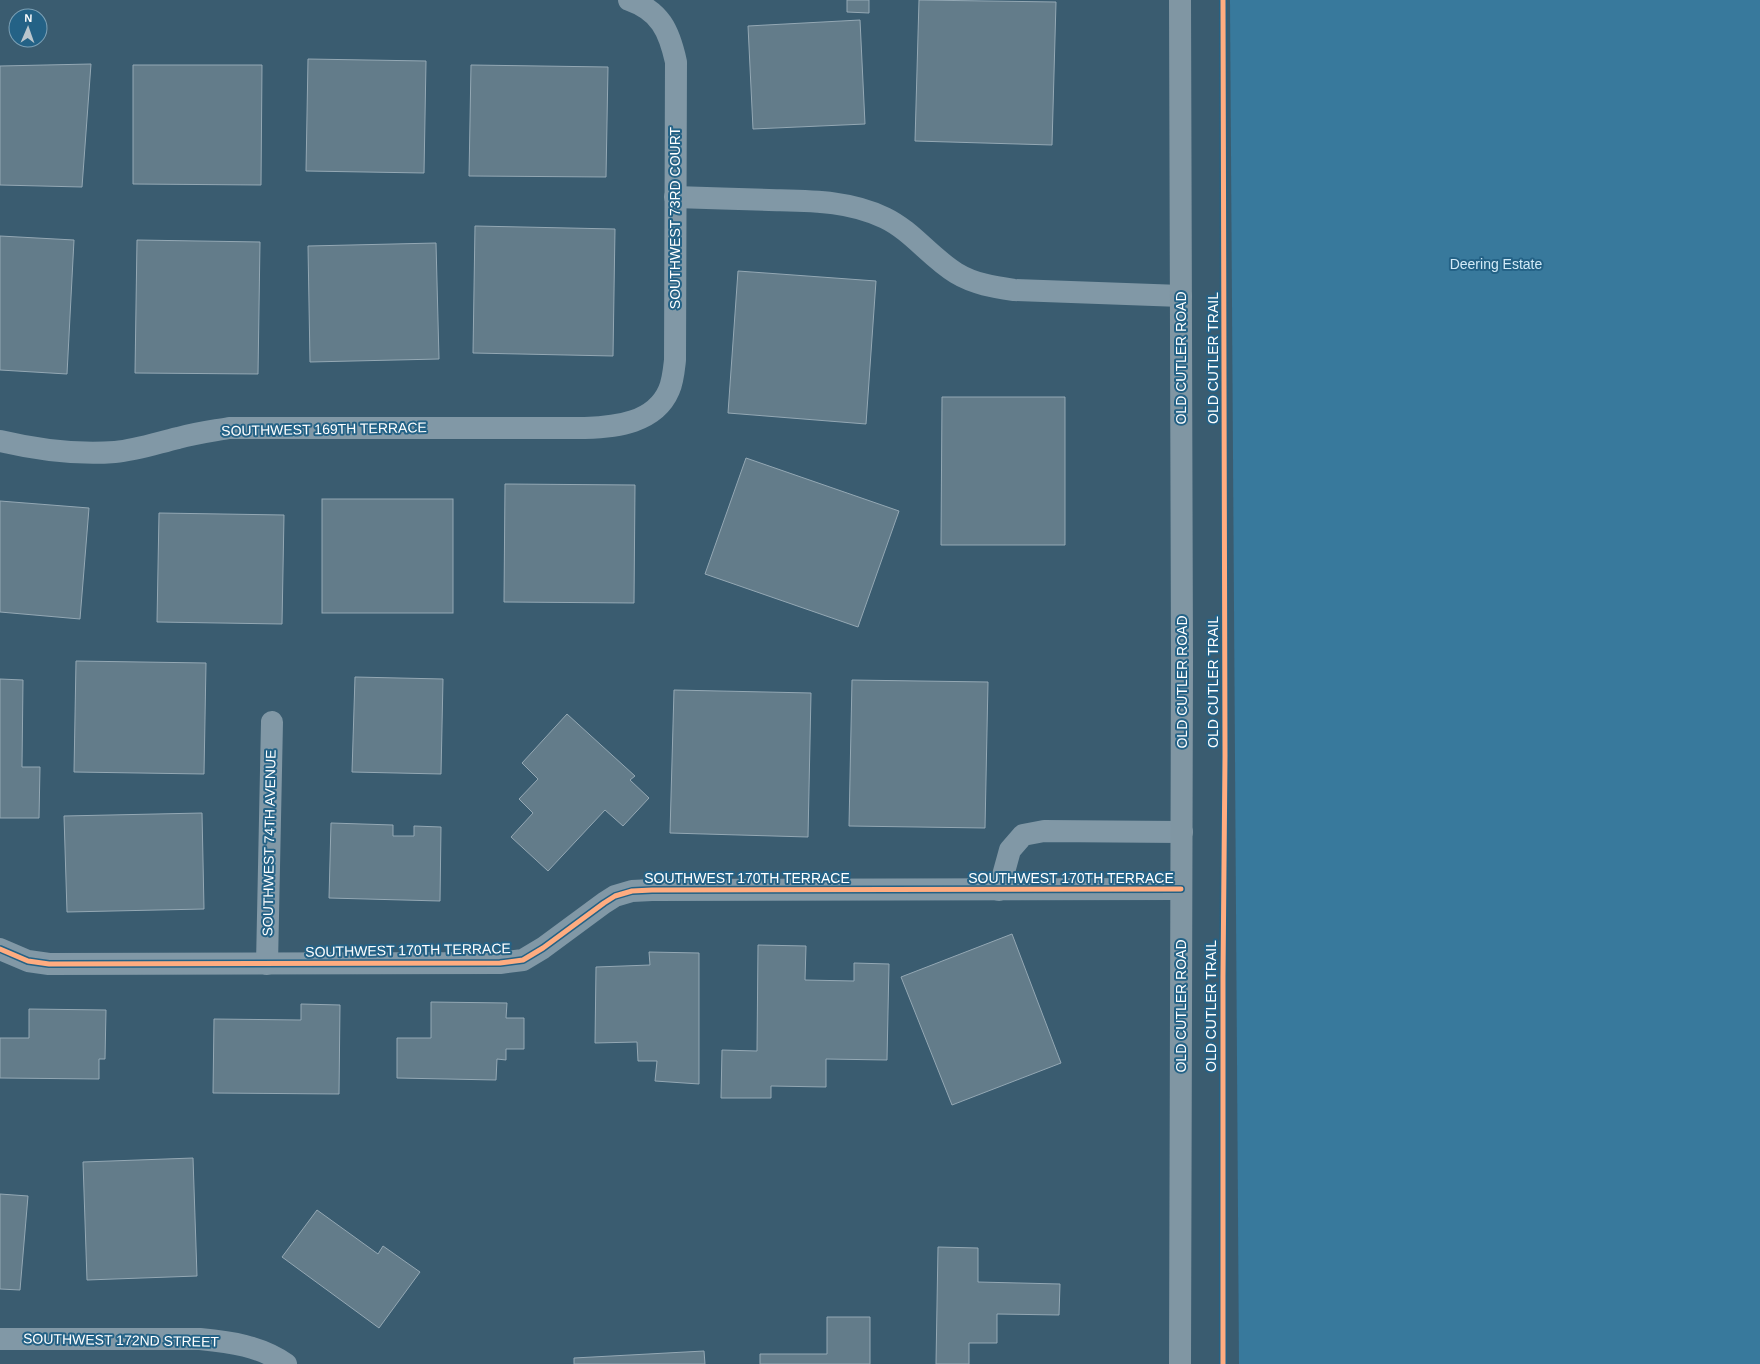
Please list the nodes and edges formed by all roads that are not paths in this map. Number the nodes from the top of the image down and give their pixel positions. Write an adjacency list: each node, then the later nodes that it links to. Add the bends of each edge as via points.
1 (629, 0): 3 (street, SOUTHWEST 73RD COURT, via 648,8 658,18 673,46 676,62)
2 (1180, 0): 4 (main road, OLD CUTLER ROAD)
3 (675, 197): 4 (street, via 811,201 864,209 903,229 956,273 973,282 992,287); 5 (street, SOUTHWEST 73RD COURT, via 673,375 669,390)
4 (1181, 296): 8 (main road, OLD CUTLER ROAD)
5 (648, 414): 6 (street, SOUTHWEST 169TH TERRACE, via 632,422 612,427 584,428 229,428 116,452 56,451)
6 (0, 441)
7 (272, 722): 12 (street, SOUTHWEST 74TH AVENUE)
8 (1182, 832): 9 (main road, OLD CUTLER ROAD); 10 (street, SOUTHWEST 170TH TERRACE, via 1044,831 1023,835 1010,850)
9 (1182, 889): 10 (street, SOUTHWEST 170TH TERRACE); 15 (main road, OLD CUTLER ROAD)
10 (999, 890): 12 (street, SOUTHWEST 170TH TERRACE, via 632,891 615,896 544,948 523,960 481,963)
11 (0, 949): 12 (street, SOUTHWEST 170TH TERRACE, via 28,961 49,964)
12 (267, 964)
13 (0, 1340): 14 (street, SOUTHWEST 172ND STREET, via 225,1341 252,1347 273,1355)
14 (286, 1364)
15 (1180, 1364)

